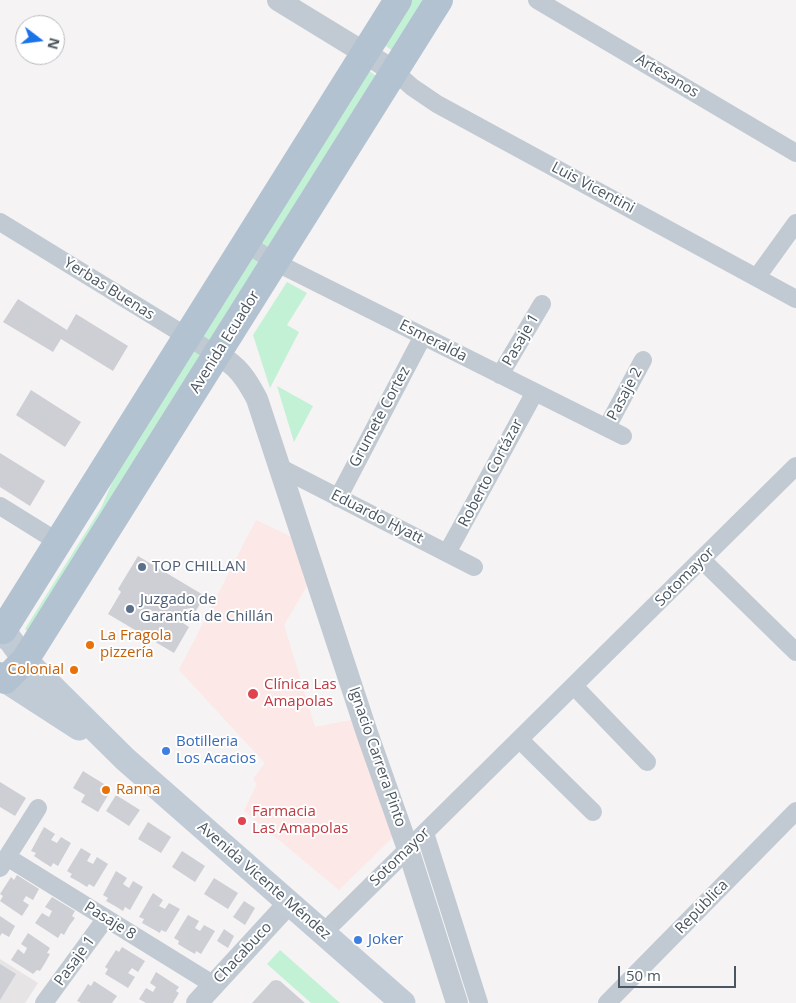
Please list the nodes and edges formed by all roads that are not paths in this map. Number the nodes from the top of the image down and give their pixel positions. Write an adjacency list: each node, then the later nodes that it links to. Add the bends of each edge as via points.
1 (278, 0): 5 (street)
2 (398, 0): 5 (main road)
3 (438, 0): 6 (main road, Avenida Ecuador)
4 (537, 0): 7 (street, Artesanos)
5 (365, 54): 6 (street); 10 (main road)
6 (394, 71): 11 (main road, Avenida Ecuador); 12 (street, Luis Vicentini, via 437,104)
7 (796, 153)
8 (0, 222): 16 (street, Yerbas Buenas)
9 (796, 223): 12 (street)
10 (245, 243): 11 (street, Esmeralda); 16 (main road)
11 (275, 262): 15 (street, Esmeralda); 17 (main road, Avenida Ecuador)
12 (757, 277): 13 (street, Luis Vicentini)
13 (796, 299)
14 (542, 304): 19 (street, Pasaje 1)
15 (423, 336): 19 (street, Esmeralda); 25 (street, Grumete Cortez)
16 (187, 337): 17 (street, Yerbas Buenas); 27 (main road)
17 (217, 355): 24 (street, Ignacio Carrera Pinto, via 230,361 251,388); 33 (main road, Avenida Ecuador)
18 (642, 360): 21 (street, Pasaje 2)
19 (500, 375): 20 (street, Esmeralda)
20 (535, 392): 21 (street, Esmeralda); 28 (street, Roberto Cortázar)
21 (607, 427): 22 (street, Esmeralda)
22 (623, 436)
23 (796, 466): 29 (street, Sotomayor)
24 (280, 467): 25 (street, Eduardo Hyatt); 43 (street, Ignacio Carrera Pinto)
25 (338, 498): 28 (street, Eduardo Hyatt)
26 (0, 506): 27 (street)
27 (58, 542): 31 (main road)
28 (447, 553): 30 (street, Eduardo Hyatt)
29 (702, 560): 32 (street); 35 (street, Sotomayor)
30 (474, 567)
31 (1, 632): 33 (main road, Avenida Vicente Méndez)
32 (796, 652)
33 (25, 660): 34 (main road, Avenida Ecuador); 37 (main road, Avenida Vicente Méndez)
34 (2, 680): 37 (main road, Avenida Vicente Méndez)
35 (574, 686): 36 (street, Sotomayor); 38 (street)
36 (520, 740): 41 (street); 42 (street, Sotomayor)
37 (125, 759): 45 (main road, Avenida Vicente Méndez)
38 (647, 762)
39 (38, 808): 44 (street)
40 (796, 811): 54 (street, República)
41 (593, 812)
42 (425, 833): 43 (street, Sotomayor); 53 (street, Ignacio Carrera Pinto)
43 (408, 849): 47 (street, Sotomayor); 52 (street, Ignacio Carrera Pinto)
44 (3, 862): 46 (street, Pasaje 8)
45 (289, 903): 47 (main road, Avenida Vicente Méndez); 48 (street, Chacabuco)
46 (106, 918): 48 (street, Pasaje 8); 49 (street, Pasaje 1)
47 (323, 933): 51 (main road, Avenida Vicente Méndez)
48 (214, 985): 50 (street, Chacabuco)
49 (44, 1003)
50 (197, 1003)
51 (403, 1003)
52 (457, 1003)
53 (479, 1003)
54 (607, 1003)

